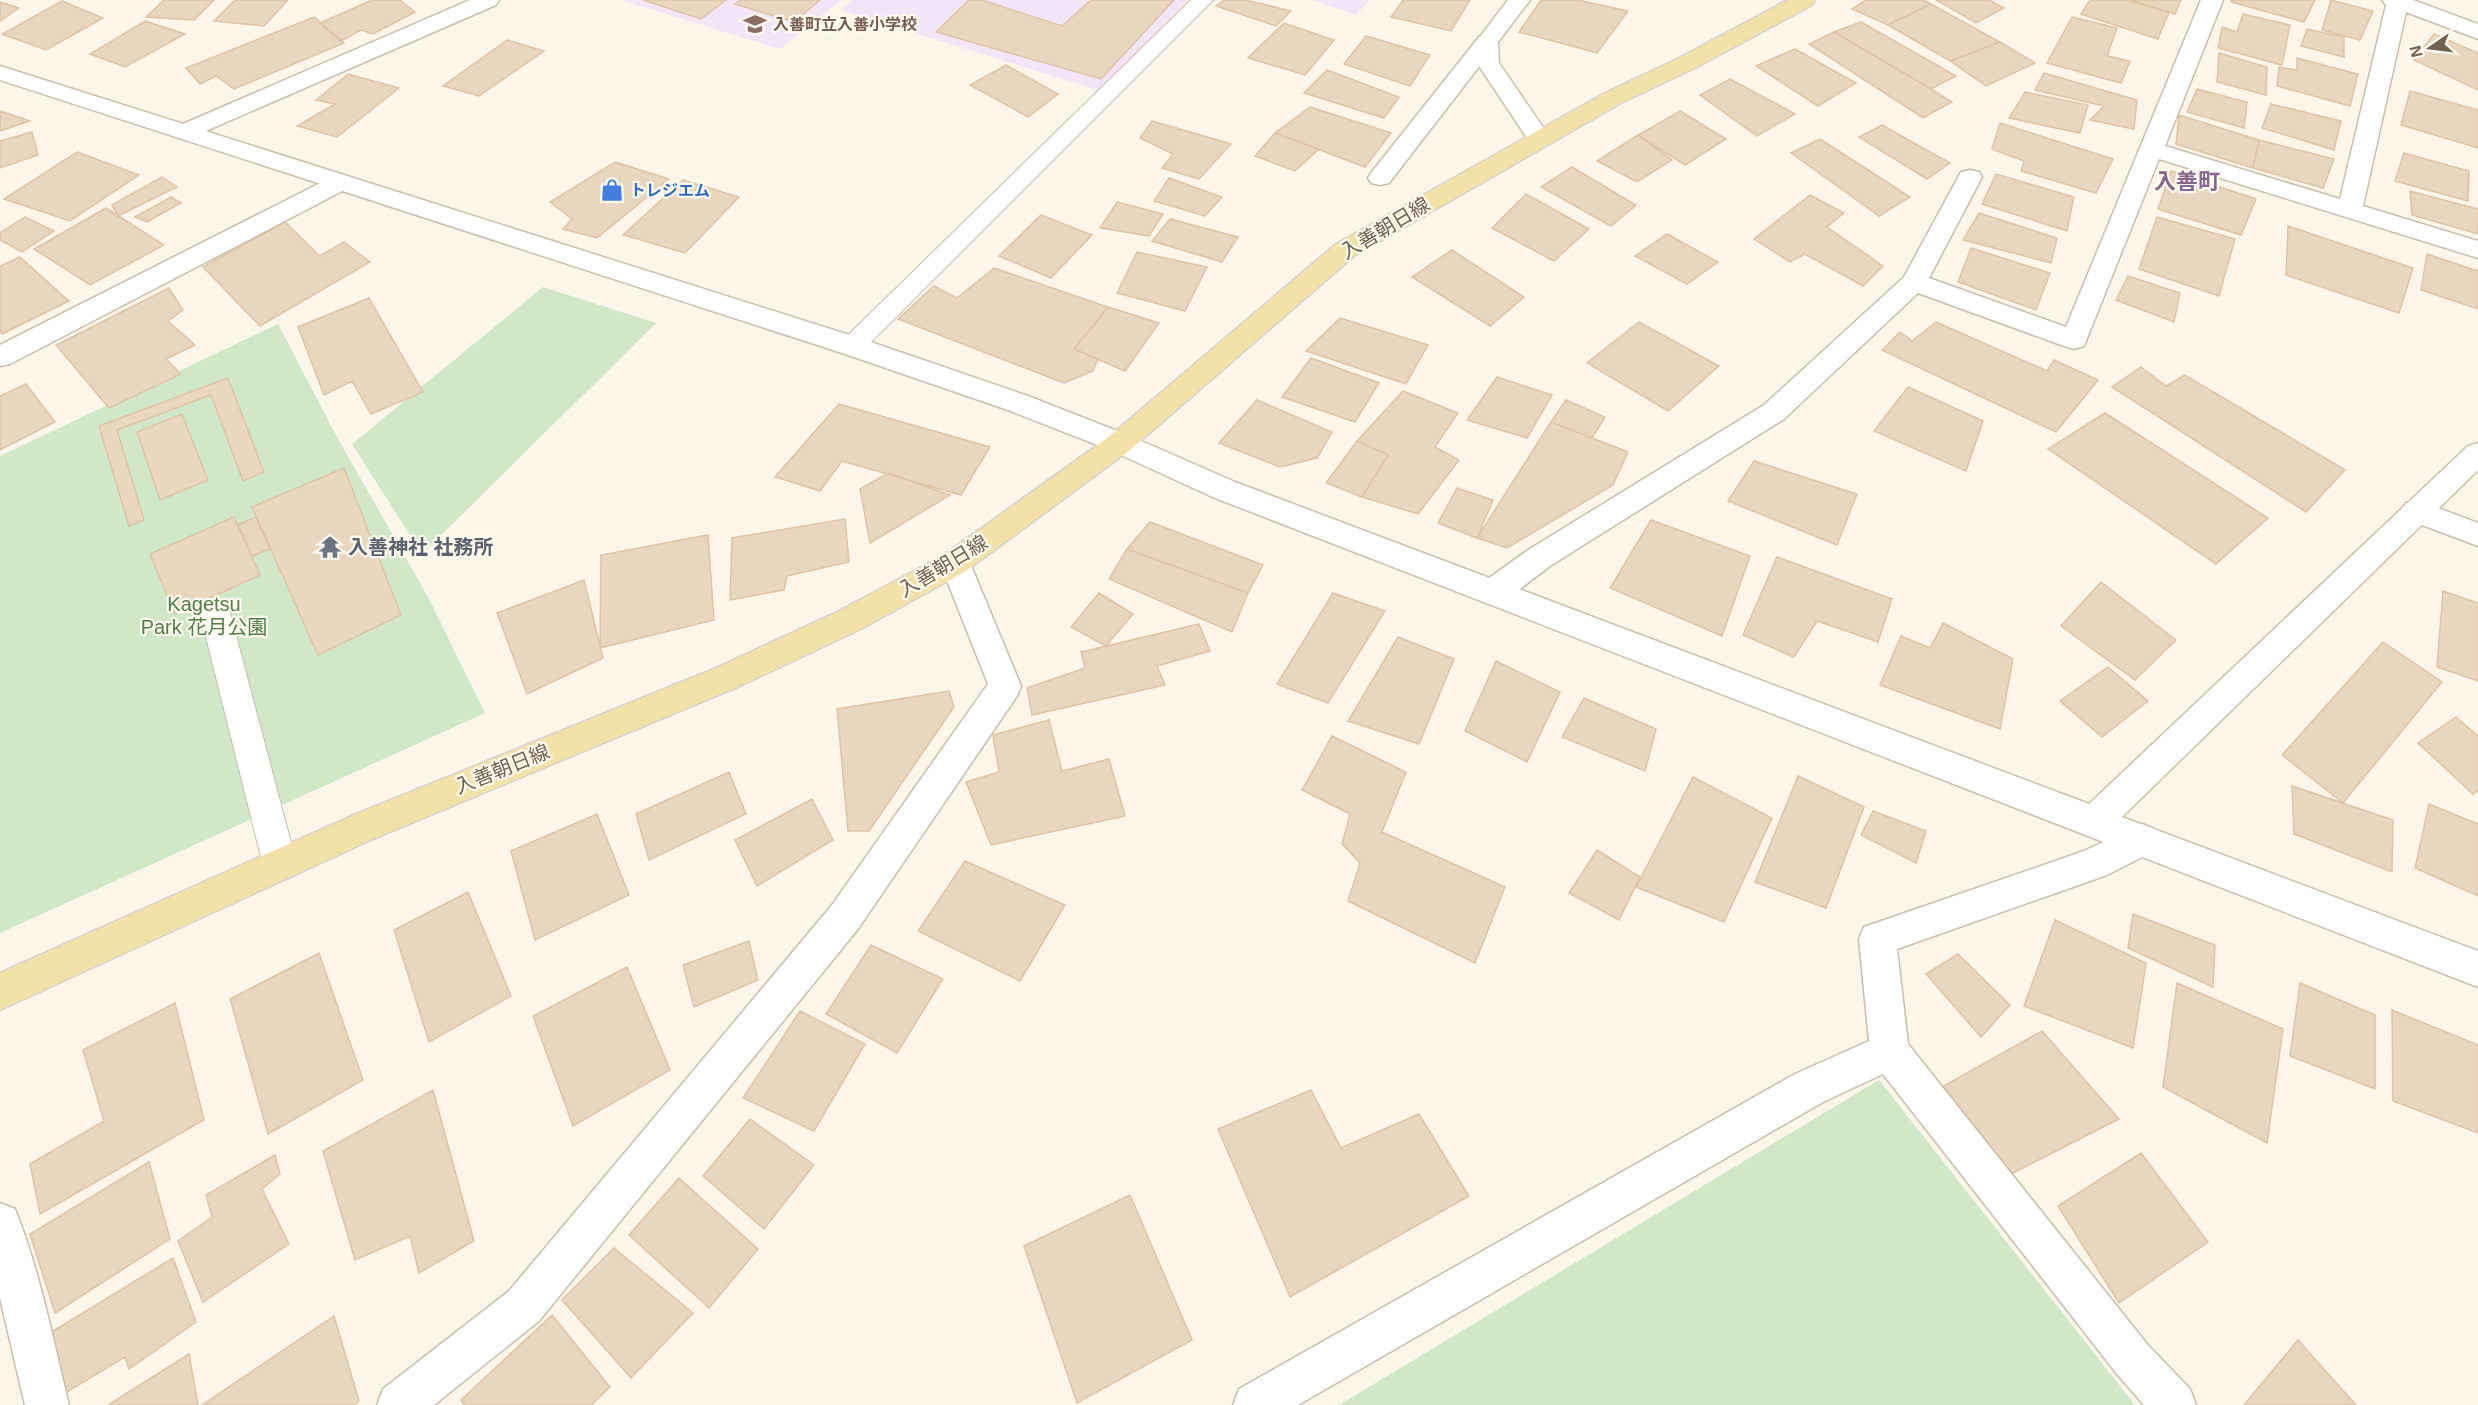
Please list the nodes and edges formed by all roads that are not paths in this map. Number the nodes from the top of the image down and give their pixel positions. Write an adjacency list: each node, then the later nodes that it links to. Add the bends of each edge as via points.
1 (488, 0): 10 (street)
2 (1203, 0): 19 (lane)
3 (1519, 0): 8 (street)
4 (1804, 0): 11 (main road, 入善朝日線)
5 (2212, 0): 12 (street)
6 (2395, 0): 7 (street); 16 (street)
7 (2478, 32)
8 (1486, 42): 11 (street, via 1488,63); 14 (street)
9 (0, 73): 10 (street)
10 (184, 132): 15 (street)
11 (1539, 139): 21 (main road, 入善朝日線, via 1345,250)
12 (2151, 148): 16 (street); 18 (street, via 2073,340)
13 (1970, 177): 18 (street)
14 (1380, 178)
15 (341, 182): 19 (street); 20 (street)
16 (2350, 211): 17 (street)
17 (2478, 250)
18 (1914, 282): 26 (street, via 1774,412 1539,558)
19 (852, 346): 21 (street)
20 (0, 357)
21 (1120, 443): 25 (main road, 入善朝日線); 26 (street, via 1225,490)
22 (2478, 453): 23 (street)
23 (2417, 512): 24 (street); 28 (street)
24 (2478, 535)
25 (955, 563): 30 (main road, 入善朝日線, via 850,620 728,677); 36 (street, via 1005,686 845,917 524,1306)
26 (1493, 592): 28 (street)
27 (215, 613): 30 (lane)
28 (2094, 822): 29 (street)
29 (2142, 840): 31 (street); 33 (street, via 2094,864 1877,939)
30 (280, 865): 32 (main road, 入善朝日線)
31 (2478, 969)
32 (0, 992)
33 (1889, 1051): 37 (street, via 1809,1088); 38 (street, via 2132,1359)
34 (0, 1224): 35 (street)
35 (47, 1405)
36 (399, 1405)
37 (1255, 1405)
38 (2174, 1405)

